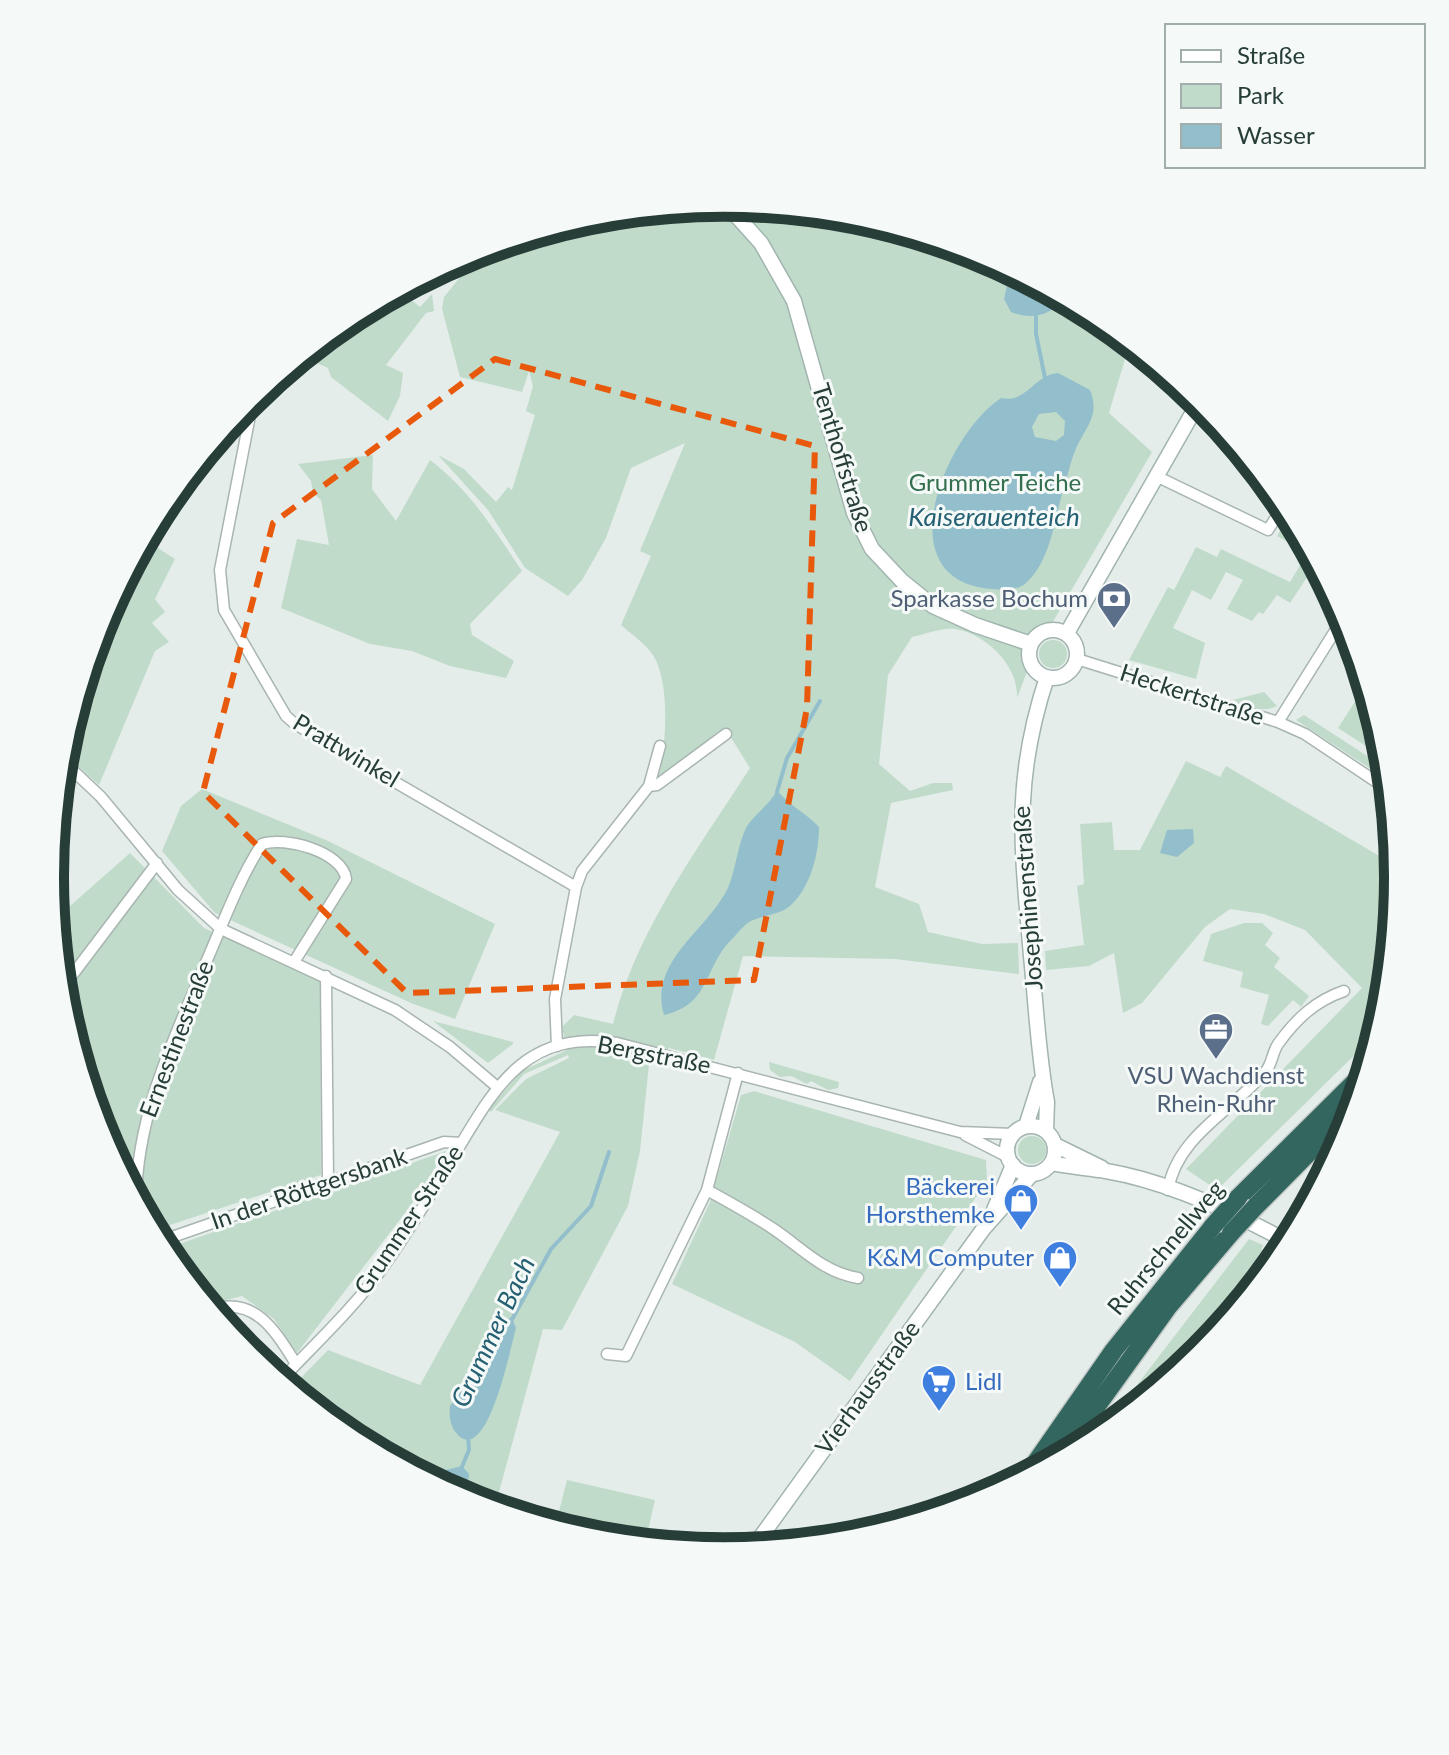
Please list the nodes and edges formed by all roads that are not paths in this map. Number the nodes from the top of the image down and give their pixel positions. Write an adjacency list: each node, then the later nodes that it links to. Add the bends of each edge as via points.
1 (738, 217): 8 (street, Tenthoffstraße, via 761,243 794,301 854,513 872,549 933,606)
2 (1194, 412): 4 (street)
3 (249, 418): 18 (street, Prattwinkel, via 220,570 220,598 286,716)
4 (1158, 477): 5 (street, via 1268,530); 7 (street)
5 (1277, 516)
6 (1336, 629): 11 (street, Heckertstraße)
7 (1067, 633): 8 (street, via 1046,631); 9 (street, via 1076,644)
8 (1031, 644): 10 (street, via 1032,665)
9 (1077, 659): 10 (street, via 1066,674); 11 (street, Heckertstraße)
10 (1047, 677): 26 (street, Josephinenstraße, via 1031,726 1021,797)
11 (1278, 722): 15 (street)
12 (726, 734): 16 (street)
13 (660, 746): 16 (street)
14 (73, 771): 17 (street)
15 (1378, 783)
16 (649, 786): 18 (street, via 582,871)
17 (157, 863): 19 (street); 21 (street)
18 (576, 887): 24 (street, via 555,999)
19 (221, 929): 20 (street); 20 (street, via 262,844 289,840 338,862 346,879); 39 (street, Ernestinestraße, via 148,1106)
20 (294, 962): 22 (street)
21 (72, 976)
22 (326, 976): 27 (street, via 426,1030); 40 (street)
23 (1344, 991): 42 (street, via 1316,1001 1276,1046 1267,1070 1183,1153)
24 (557, 1046): 25 (street, Bergstraße, via 617,1043); 27 (street, Bergstraße, via 534,1056)
25 (738, 1073): 32 (street, Bergstraße); 41 (street)
26 (1041, 1074): 30 (street, Josephinenstraße, via 1034,1110); 31 (street, Josephinenstraße)
27 (496, 1086): 33 (street, Grummer Straße)
28 (1351, 1086): 52 (highway, Ruhrschnellweg, bridge, via 1213,1226 1114,1350)
29 (1337, 1124): 51 (highway, Ruhrschnellweg, bridge, via 1168,1307)
30 (1020, 1130): 31 (street, Bergstraße); 32 (street, Bergstraße); 35 (street, via 1008,1146)
31 (1046, 1130): 34 (street)
32 (960, 1132): 35 (street, Bergstraße)
33 (461, 1143): 40 (street, In der Röttgersbank, via 444,1142); 49 (street, Grummer Straße, via 385,1265)
34 (1055, 1145): 36 (street); 37 (street)
35 (1011, 1161): 38 (street, Bergstraße); 43 (street, Vierhausstraße, via 1008,1182)
36 (1051, 1163): 37 (street); 38 (street)
37 (1105, 1171): 42 (street)
38 (1032, 1174): 43 (street, Vierhausstraße)
39 (138, 1180)
40 (328, 1181): 44 (street, In der Röttgersbank)
41 (707, 1190): 46 (street, via 774,1229 824,1267); 48 (street, via 626,1356)
42 (1168, 1190): 45 (street)
43 (984, 1228): 53 (street, Vierhausstraße)
44 (171, 1237)
45 (1278, 1237)
46 (858, 1278)
47 (223, 1307): 49 (street, via 252,1311 274,1330)
48 (607, 1354)
49 (296, 1364): 50 (street, Grummer Straße)
50 (288, 1373)
51 (1074, 1438)
52 (1038, 1459)
53 (761, 1537)

